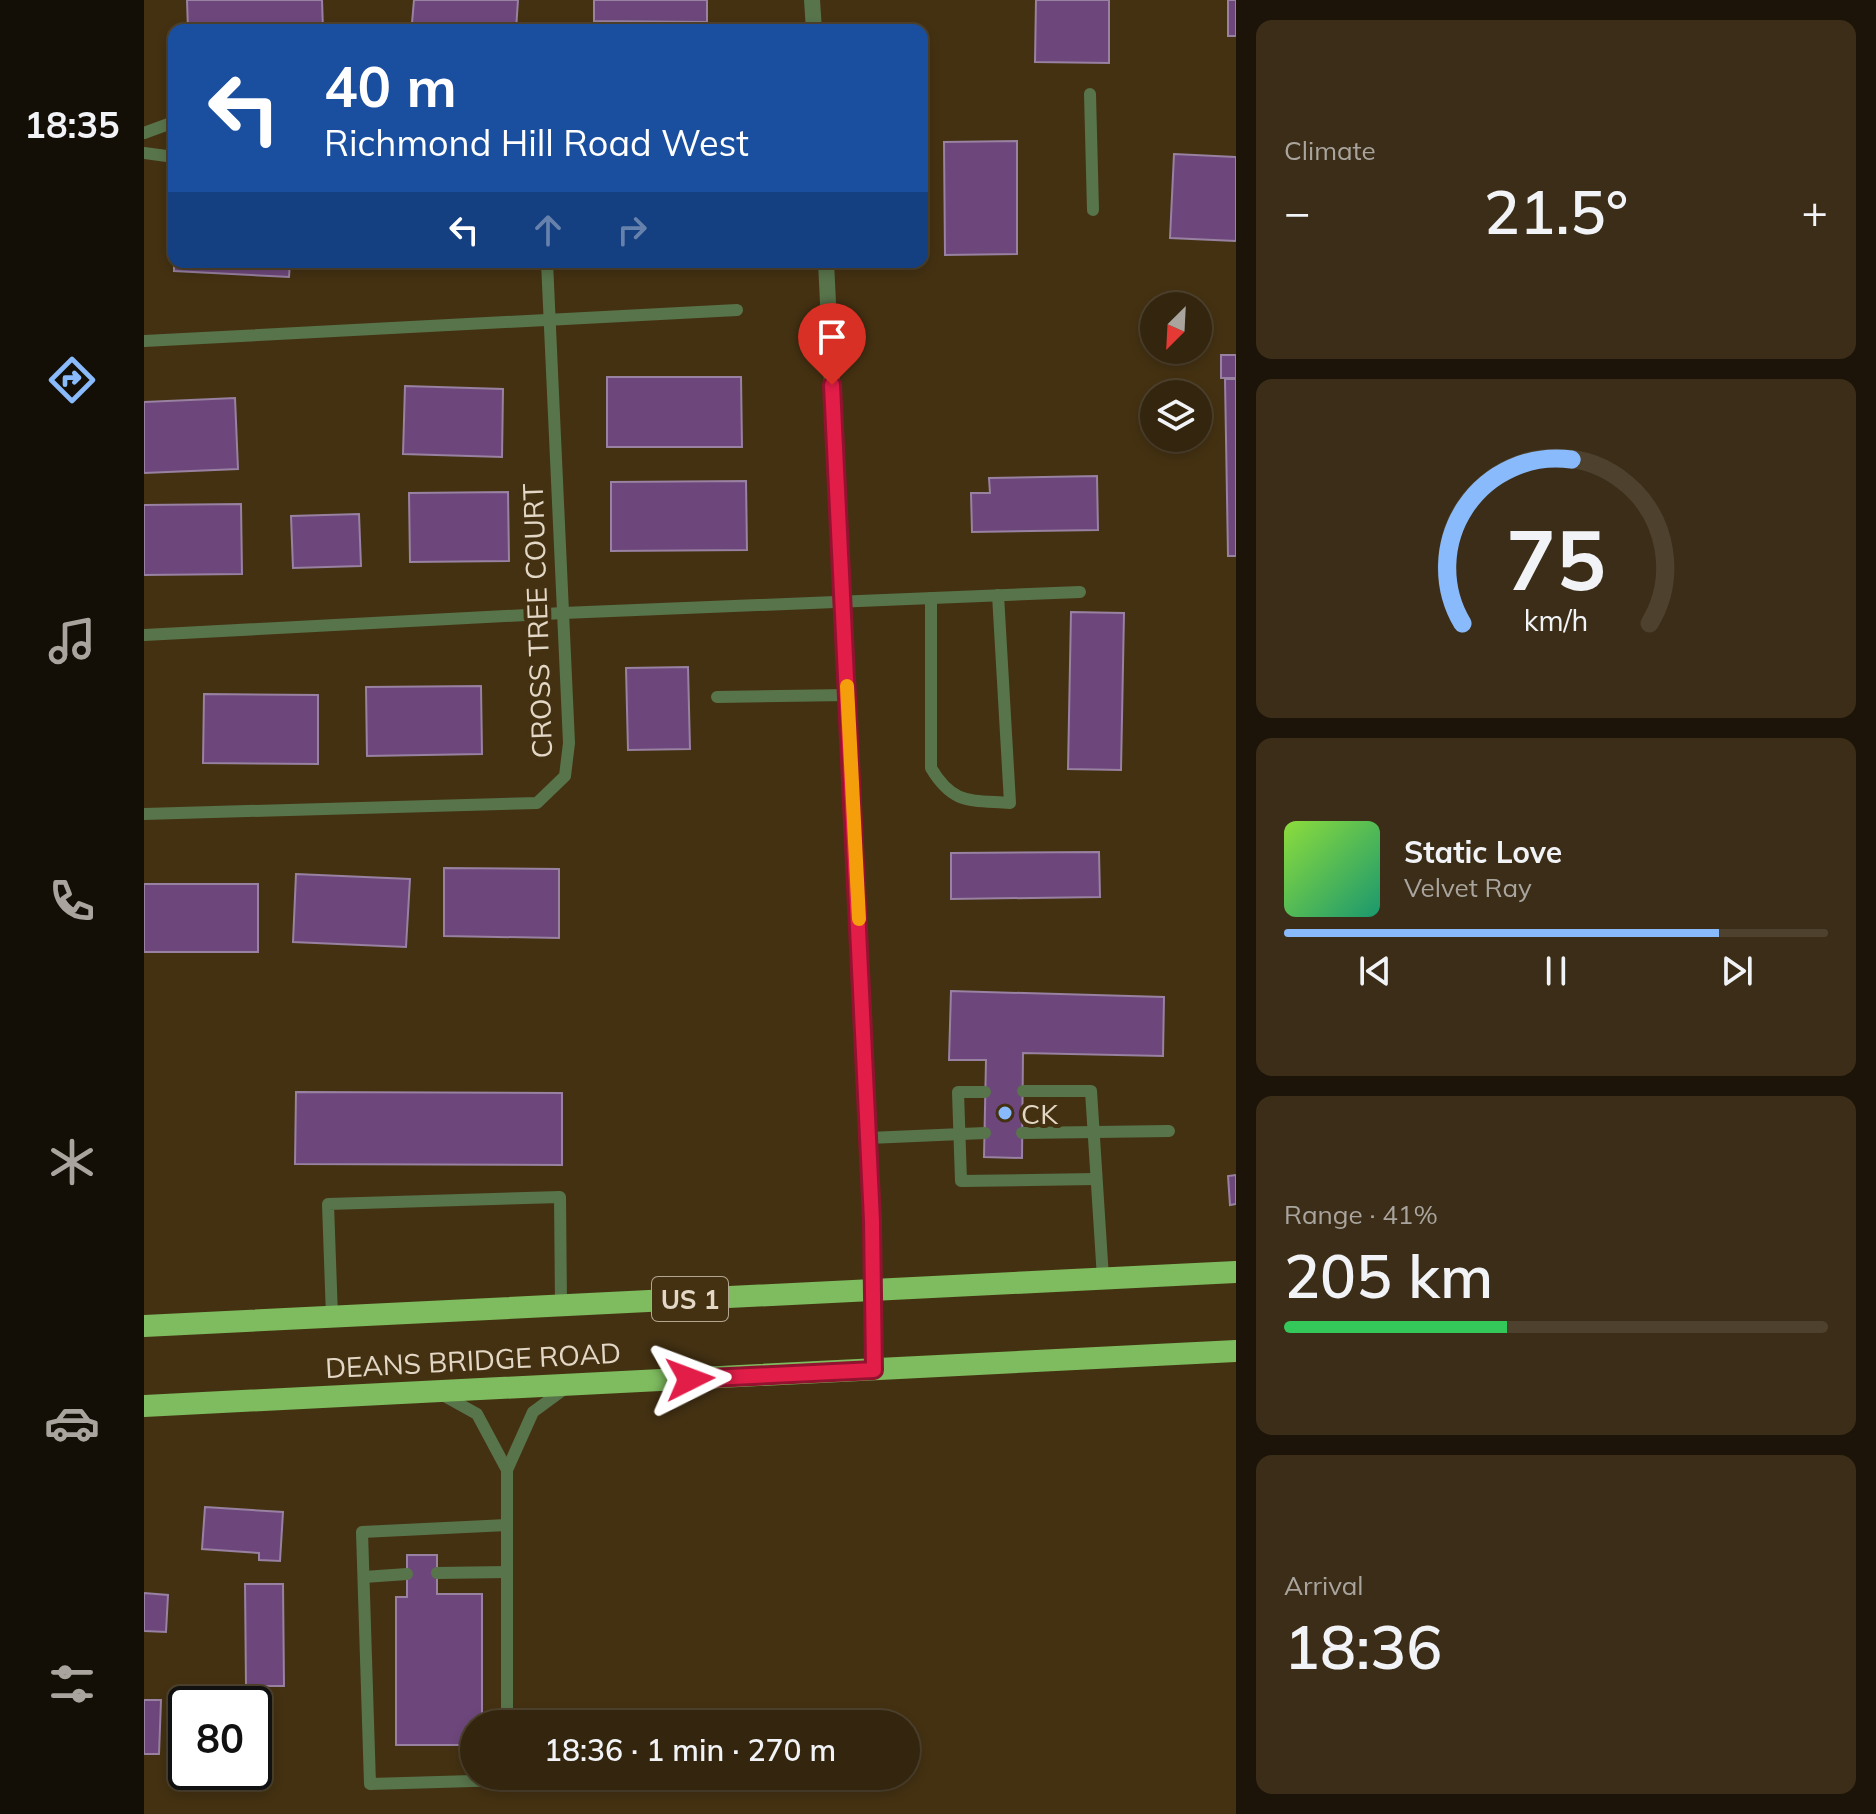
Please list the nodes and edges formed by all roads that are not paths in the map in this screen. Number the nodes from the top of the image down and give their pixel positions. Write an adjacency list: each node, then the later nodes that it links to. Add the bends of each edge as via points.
1 (812, 0): 2 (street)
2 (814, 24)
3 (1090, 94): 8 (lane)
4 (168, 124): 5 (lane)
5 (144, 133)
6 (144, 153): 7 (lane)
7 (168, 156)
8 (1093, 210)
9 (547, 268): 12 (lane, CROSS TREE COURT)
10 (826, 268): 17 (street)
11 (737, 310): 12 (lane)
12 (549, 320): 13 (lane); 18 (lane, CROSS TREE COURT)
13 (144, 341)
14 (1080, 592): 15 (lane)
15 (998, 595): 16 (lane); 16 (lane, via 1010,803 963,800 942,787 931,768)
16 (931, 598): 17 (lane)
17 (843, 601): 18 (lane); 20 (street)
18 (563, 613): 19 (lane); 22 (lane, CROSS TREE COURT, via 569,743 565,776 537,803)
19 (144, 635)
20 (848, 695): 21 (lane); 30 (street)
21 (717, 697)
22 (144, 814)
23 (1023, 1091): 26 (lane, via 1091,1091)
24 (985, 1092): 29 (lane, via 958,1092)
25 (1169, 1131): 26 (lane)
26 (1093, 1132): 28 (lane); 31 (lane)
27 (985, 1133): 29 (lane)
28 (1022, 1133)
29 (959, 1135): 30 (lane); 31 (lane, via 961,1181)
30 (869, 1138): 34 (street)
31 (1095, 1179): 33 (lane)
32 (1236, 1272): 33 (highway, DEANS BRIDGE ROAD / US 1)
33 (1103, 1278): 34 (highway, DEANS BRIDGE ROAD / US 1)
34 (873, 1290): 35 (highway, DEANS BRIDGE ROAD / US 1); 39 (street)
35 (561, 1305): 36 (highway, DEANS BRIDGE ROAD / US 1); 36 (lane, via 560,1197 328,1204)
36 (332, 1317): 37 (highway, DEANS BRIDGE ROAD / US 1)
37 (144, 1326)
38 (1236, 1351): 39 (highway, DEANS BRIDGE ROAD)
39 (874, 1370): 40 (highway, DEANS BRIDGE ROAD)
40 (570, 1385): 41 (highway, DEANS BRIDGE ROAD); 43 (lane, via 533,1412)
41 (439, 1393): 42 (highway, DEANS BRIDGE ROAD); 43 (lane, via 477,1414)
42 (144, 1406)
43 (507, 1470): 44 (lane)
44 (507, 1525): 45 (lane); 48 (lane, via 362,1532)
45 (507, 1572): 46 (lane); 49 (lane)
46 (437, 1573)
47 (407, 1574): 48 (lane)
48 (364, 1577): 50 (lane, via 370,1784)
49 (507, 1710)
50 (460, 1781)

